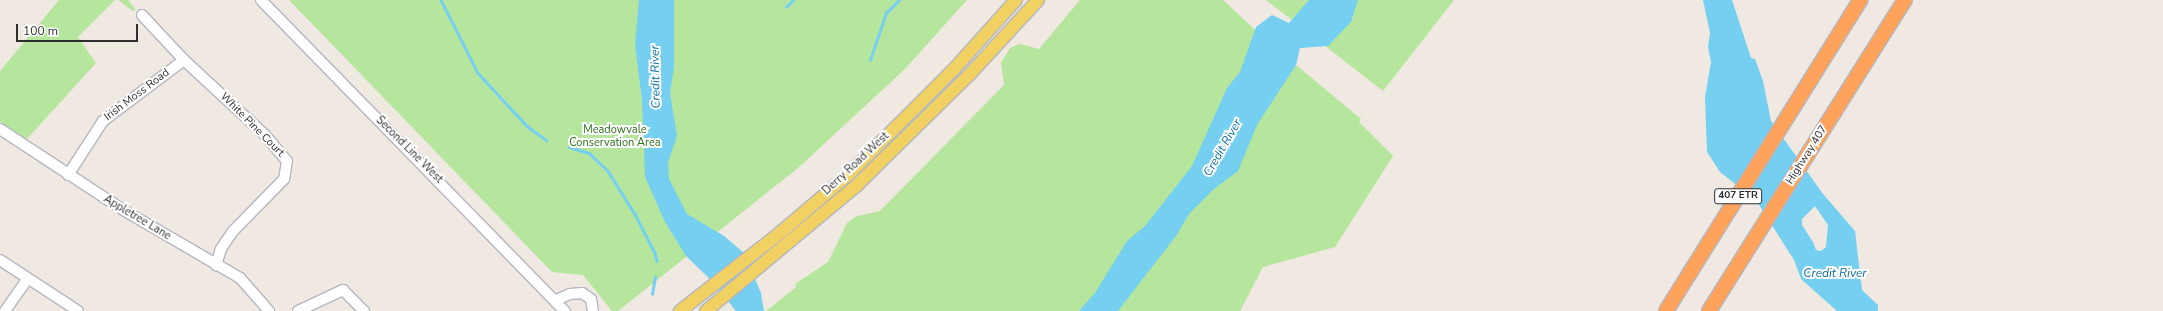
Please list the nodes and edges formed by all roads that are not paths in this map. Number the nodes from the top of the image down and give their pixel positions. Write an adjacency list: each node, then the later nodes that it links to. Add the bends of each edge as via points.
1 (261, 0): 13 (street, Second Line West)
2 (1016, 0): 14 (main road, Derry Road West, via 955,68 849,174 781,232)
3 (1038, 0): 22 (main road, Derry Road West, via 970,74 858,185)
4 (1860, 0): 23 (highway, 407 ETR)
5 (1905, 0): 24 (highway, Highway 407 / 407 ETR)
6 (142, 15): 7 (street, White Pine Court)
7 (184, 60): 9 (street, Irish Moss Road, via 103,121); 11 (street, White Pine Court, via 265,135 289,165 284,179 233,231)
8 (0, 129): 9 (street, Appletree Lane)
9 (68, 175): 11 (street, Appletree Lane)
10 (0, 260): 12 (street)
11 (216, 265): 17 (street, Appletree Lane, via 240,278)
12 (27, 280): 15 (street); 16 (street)
13 (556, 300): 20 (street, Second Line West); 21 (street, via 570,294 582,293 591,299)
14 (682, 310)
15 (5, 311)
16 (78, 311)
17 (268, 311)
18 (298, 311): 19 (street, via 343,290)
19 (364, 311)
20 (565, 311)
21 (593, 311)
22 (706, 311)
23 (1666, 311)
24 (1709, 311)

